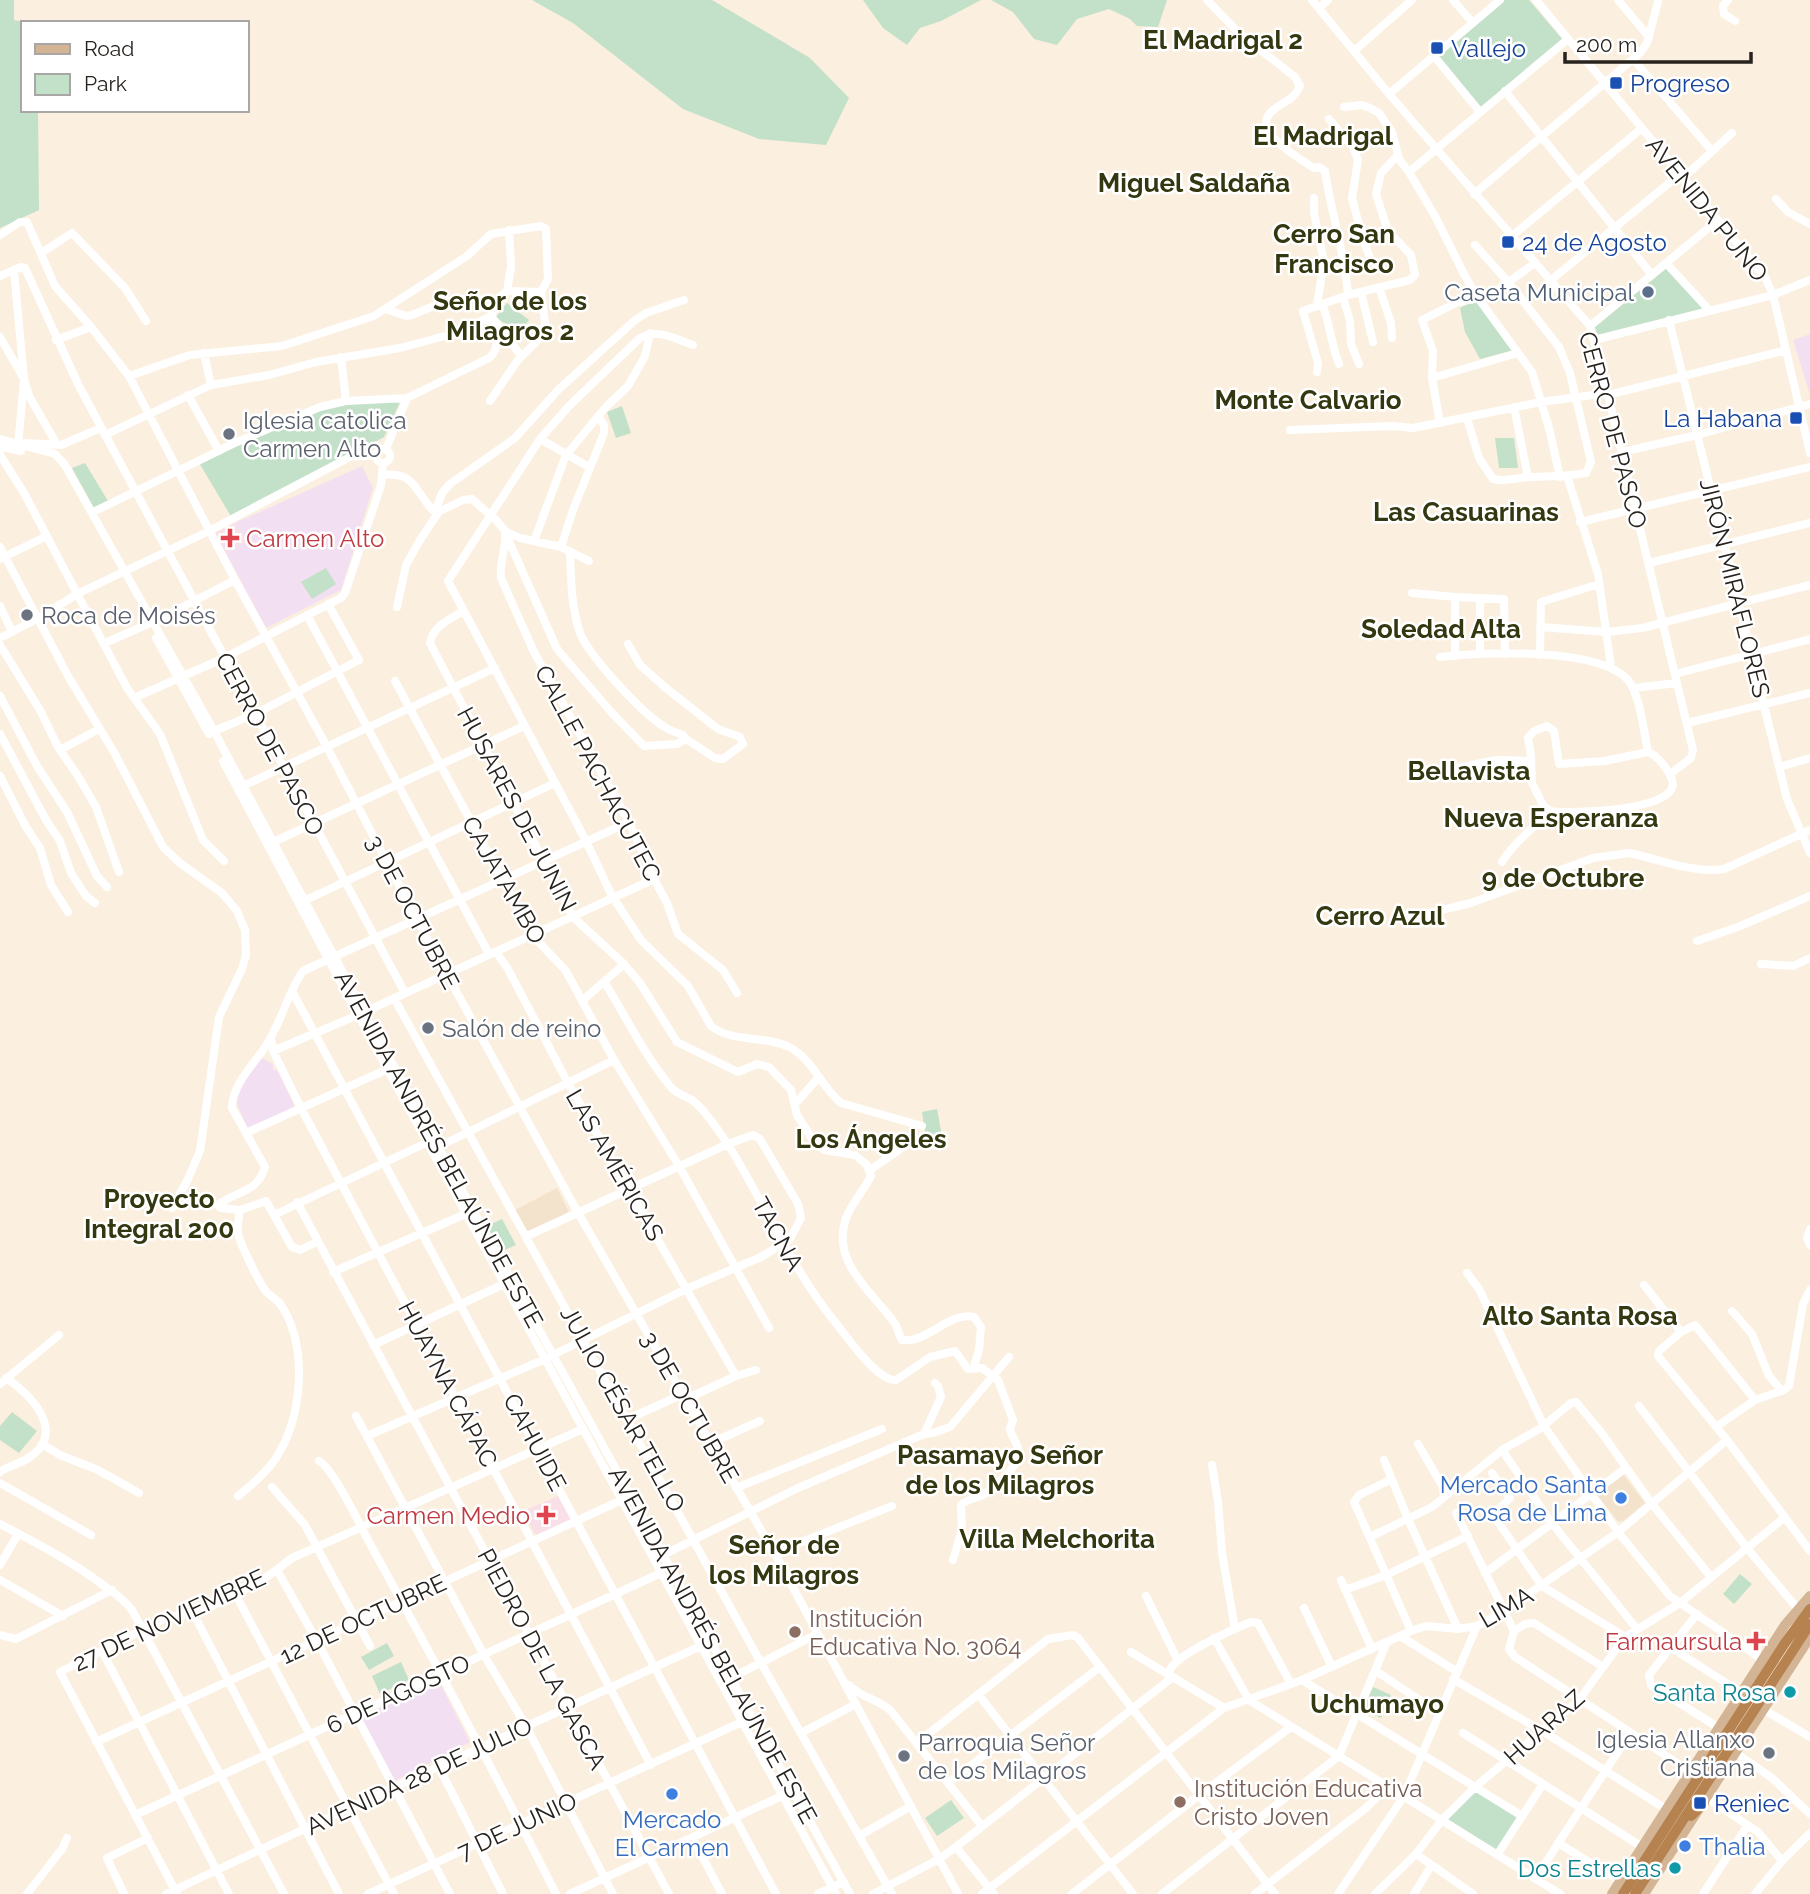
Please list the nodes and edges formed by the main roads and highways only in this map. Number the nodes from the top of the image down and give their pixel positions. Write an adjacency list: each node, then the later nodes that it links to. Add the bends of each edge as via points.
1 (1810, 1595): 5 (main road, via 1797,1608)
2 (1810, 1609): 5 (highway)
3 (1810, 1624): 5 (highway)
4 (1810, 1637): 6 (main road)
5 (1770, 1665): 7 (highway); 8 (highway); 8 (main road, via 1742,1693)
6 (1706, 1800): 7 (highway); 12 (main road)
7 (1682, 1821): 11 (highway)
8 (1646, 1849): 9 (main road); 10 (highway)
9 (1612, 1894)
10 (1623, 1894)
11 (1635, 1894)
12 (1644, 1894)

